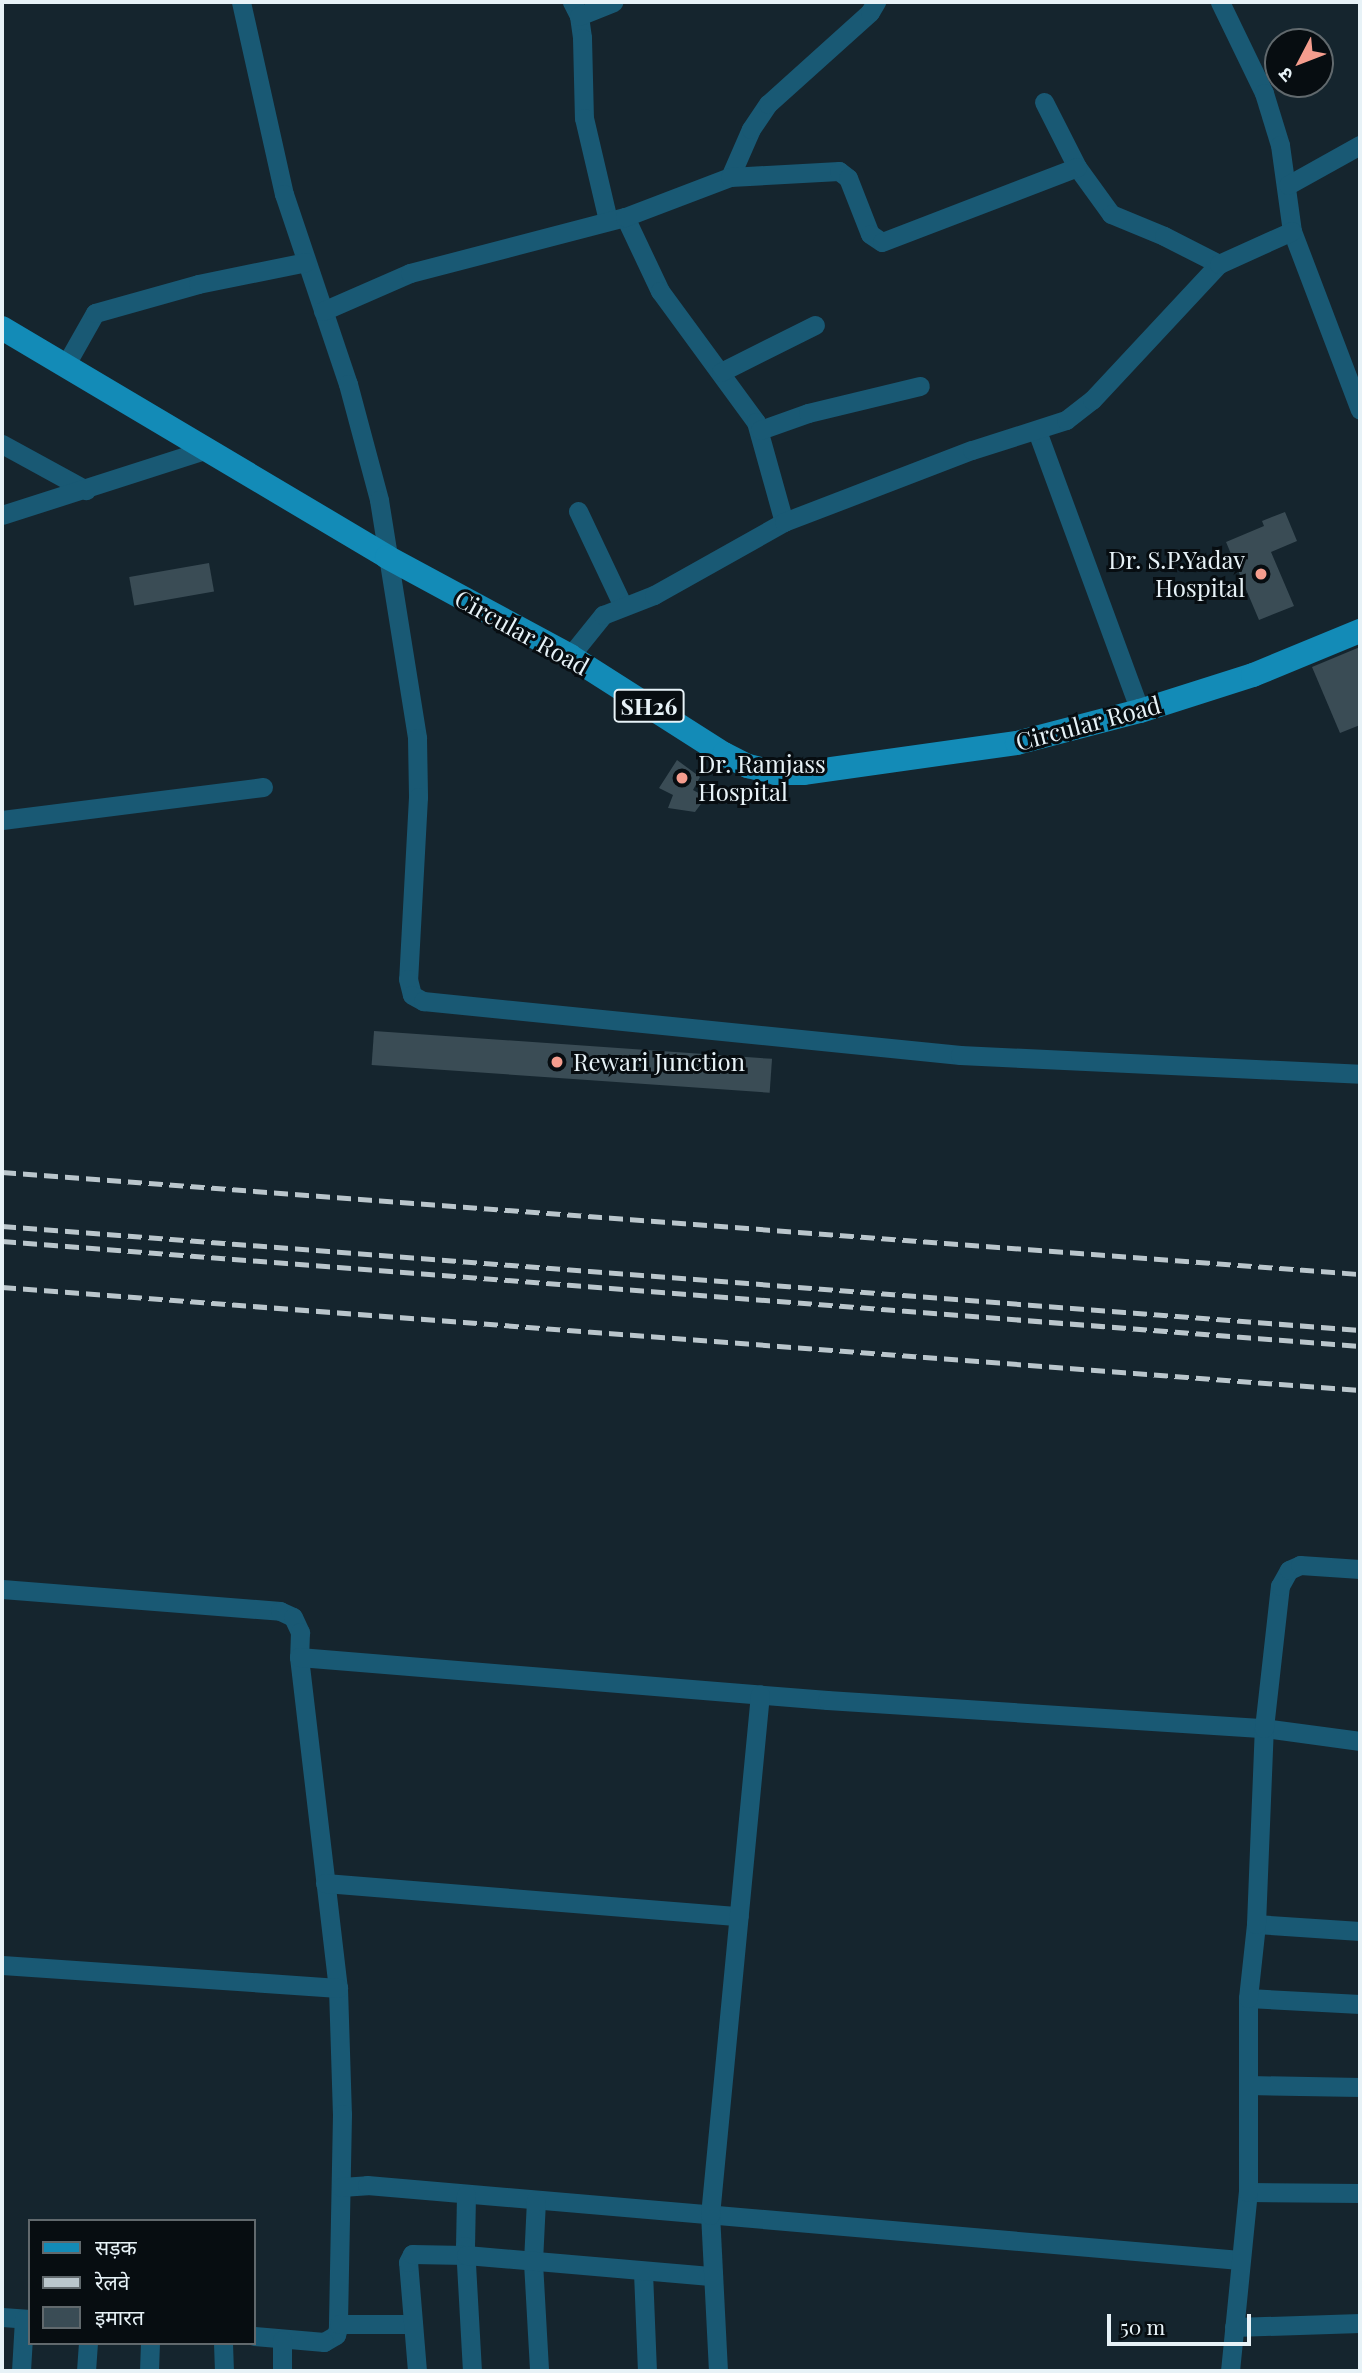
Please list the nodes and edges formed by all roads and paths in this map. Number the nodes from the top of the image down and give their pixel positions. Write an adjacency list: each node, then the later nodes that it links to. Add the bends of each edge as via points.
1 (241, 2): 13 (street, via 284,194)
2 (613, 2): 5 (street)
3 (876, 2): 9 (street, via 762,111)
4 (1220, 2): 10 (street, via 1264,93)
5 (575, 9): 11 (street, via 582,38 584,118)
6 (1044, 102): 8 (street)
7 (1360, 145): 10 (street)
8 (1077, 167): 9 (street, via 882,242 870,234 848,178 839,171); 14 (street, via 1111,215)
9 (730, 177): 11 (street)
10 (1288, 185): 12 (street)
11 (617, 219): 15 (street, via 410,273); 19 (street, via 660,291)
12 (1292, 231): 14 (street); 21 (street)
13 (306, 262): 15 (street); 18 (street, via 198,284 95,313)
14 (1219, 264): 23 (street, via 1092,400 1066,420)
15 (323, 311): 30 (street, via 365,442)
16 (815, 325): 19 (street)
17 (2, 328): 18 (main road, Circular Road / SH26)
18 (65, 366): 25 (main road, Circular Road / SH26)
19 (721, 372): 22 (street)
20 (920, 386): 22 (street, via 808,413)
21 (1360, 410)
22 (760, 430): 29 (street)
23 (1037, 431): 29 (street, via 972,450); 34 (street)
24 (2, 444): 26 (street)
25 (204, 450): 26 (street); 30 (main road, Circular Road / SH26)
26 (86, 491): 28 (street)
27 (578, 511): 31 (street)
28 (2, 515)
29 (784, 522): 31 (street, via 654,596)
30 (387, 557): 33 (main road, Circular Road / SH26); 37 (street, via 416,738 418,797 408,979 412,995 423,1001 960,1055)
31 (623, 606): 33 (street, via 603,615)
32 (1360, 631): 34 (main road, Circular Road / SH26, via 1253,675)
33 (570, 656): 34 (main road, Circular Road / SH26, via 724,754 776,773 1017,743)
34 (1140, 711)
35 (262, 787): 36 (street)
36 (2, 821)
37 (1360, 1074)
38 (1360, 1569): 42 (street, via 1300,1565 1283,1577)
39 (2, 1589): 40 (street, via 280,1611 293,1617 300,1632)
40 (299, 1657): 41 (street); 44 (street)
41 (760, 1694): 42 (street); 45 (street)
42 (1264, 1728): 43 (street); 46 (street)
43 (1360, 1741)
44 (325, 1883): 45 (street); 49 (street)
45 (738, 1916): 59 (street)
46 (1256, 1924): 47 (street); 50 (street)
47 (1360, 1931)
48 (2, 1965): 49 (street)
49 (338, 1988): 54 (street)
50 (1248, 1998): 51 (street); 52 (street)
51 (1360, 2004)
52 (1248, 2085): 53 (street); 55 (street)
53 (1360, 2087)
54 (341, 2187): 57 (street); 68 (street)
55 (1248, 2192): 56 (street); 61 (street)
56 (1360, 2193)
57 (466, 2195): 58 (street); 60 (street)
58 (536, 2200): 59 (street); 62 (street)
59 (710, 2215): 61 (street); 64 (street)
60 (466, 2255): 62 (street); 69 (street, via 409,2256); 82 (street)
61 (1240, 2260): 70 (street)
62 (533, 2262): 63 (street); 83 (street)
63 (643, 2272): 64 (street); 84 (street)
64 (713, 2276): 85 (street)
65 (2, 2317): 66 (street)
66 (27, 2319): 76 (street)
67 (1360, 2323): 70 (street)
68 (338, 2324): 69 (street); 72 (street, via 336,2335 324,2342)
69 (413, 2325): 81 (street)
70 (1234, 2327): 86 (street)
71 (256, 2336): 72 (street)
72 (282, 2340): 80 (street)
73 (88, 2345): 77 (street)
74 (150, 2345): 78 (street)
75 (223, 2345): 79 (street)
76 (22, 2371)
77 (86, 2371)
78 (149, 2371)
79 (225, 2371)
80 (282, 2371)
81 (417, 2371)
82 (472, 2371)
83 (539, 2371)
84 (647, 2371)
85 (718, 2371)
86 (1230, 2371)

